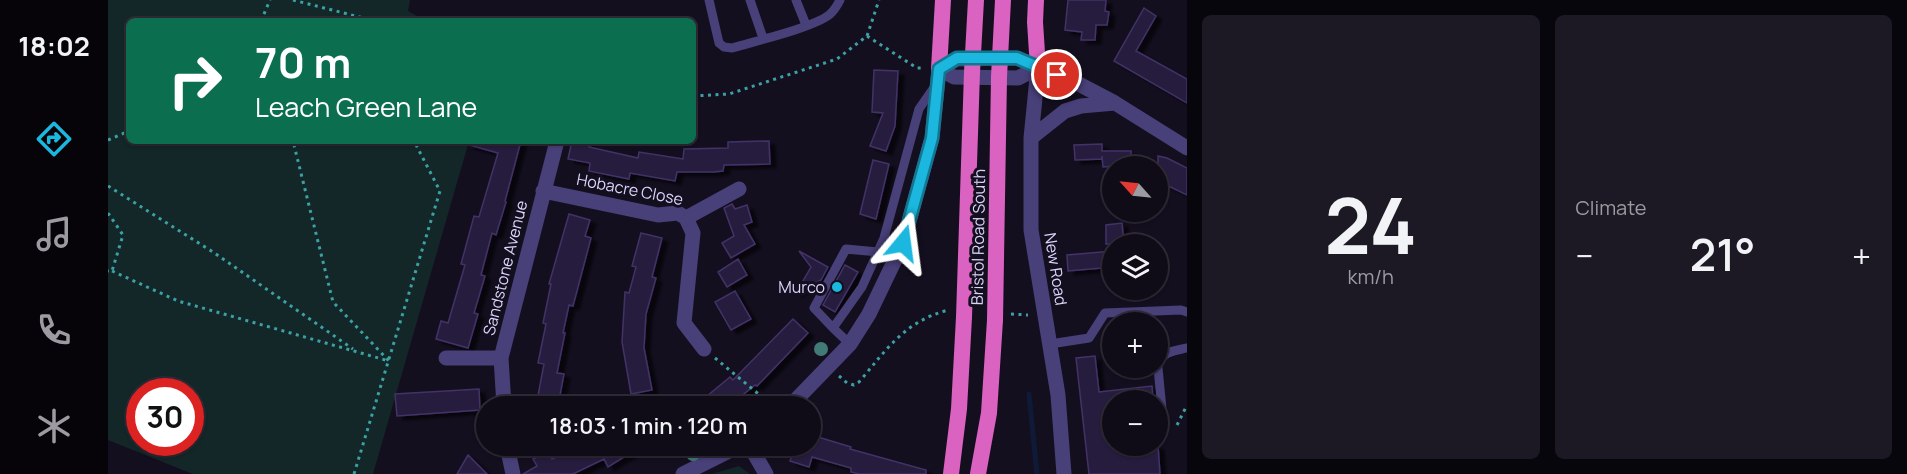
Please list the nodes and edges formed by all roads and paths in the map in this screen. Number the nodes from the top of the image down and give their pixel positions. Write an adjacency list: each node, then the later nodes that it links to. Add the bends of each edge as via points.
1 (270, 0): 12 (path)
2 (293, 0): 13 (path)
3 (709, 0): 16 (lane, via 719,43 724,47)
4 (750, 0): 16 (lane)
5 (796, 0): 14 (lane)
6 (840, 0): 14 (lane, via 827,17)
7 (879, 0): 15 (path)
8 (943, 0): 18 (highway)
9 (976, 0): 36 (highway, Bristol Road South, bridge)
10 (1003, 0): 38 (highway, Bristol Road South, bridge)
11 (1036, 0): 17 (highway)
12 (262, 18)
13 (363, 18)
14 (806, 25): 16 (lane)
15 (867, 36): 18 (path, via 917,68); 19 (path, via 837,60 729,94)
16 (763, 38)
17 (1038, 68): 18 (street, via 1018,78); 20 (street); 22 (street, New Road)
18 (939, 76): 33 (lane, via 919,109); 40 (street, via 932,138 903,243)
19 (696, 96)
20 (1115, 103): 22 (street, via 1065,111); 27 (street)
21 (126, 132): 23 (path)
22 (1031, 138): 37 (street, New Road, via 1031,230)
23 (108, 140)
24 (294, 144): 48 (path, via 333,302)
25 (416, 144): 48 (path, via 440,190)
26 (556, 144): 30 (street, Sandstone Avenue)
27 (1187, 148)
28 (108, 186): 44 (path)
29 (739, 189): 32 (street, Hobacre Close)
30 (543, 191): 32 (street, Hobacre Close, via 658,215 678,213); 47 (street, Sandstone Avenue)
31 (108, 213): 34 (path, via 123,235)
32 (686, 218): 43 (street, via 693,233 684,323)
33 (878, 252): 39 (lane, via 862,286); 39 (lane, via 846,249 814,308)
34 (110, 271): 44 (path, via 178,301)
35 (1187, 312): 41 (lane, via 1105,313 1089,338)
36 (962, 314): 49 (path, via 948,310 927,316 894,340 854,385); 60 (highway, Bristol Road South, via 959,409)
37 (1045, 316): 38 (path); 41 (street, New Road)
38 (998, 317): 61 (highway, Bristol Road South, via 989,413)
39 (833, 328): 40 (lane)
40 (850, 344): 49 (street)
41 (1050, 344): 62 (street, New Road)
42 (1187, 348): 45 (lane)
43 (704, 349): 51 (path)
44 (357, 351): 48 (path)
45 (1168, 352)
46 (447, 358): 47 (street)
47 (501, 358): 50 (street, Sandstone Avenue)
48 (389, 360): 56 (path)
49 (829, 366): 52 (street)
50 (503, 396)
51 (761, 396)
52 (800, 396)
53 (509, 456): 57 (street)
54 (719, 456): 58 (street)
55 (756, 456): 59 (street)
56 (354, 474)
57 (513, 474)
58 (683, 474)
59 (766, 474)
60 (951, 474)
61 (978, 474)
62 (1064, 474)

